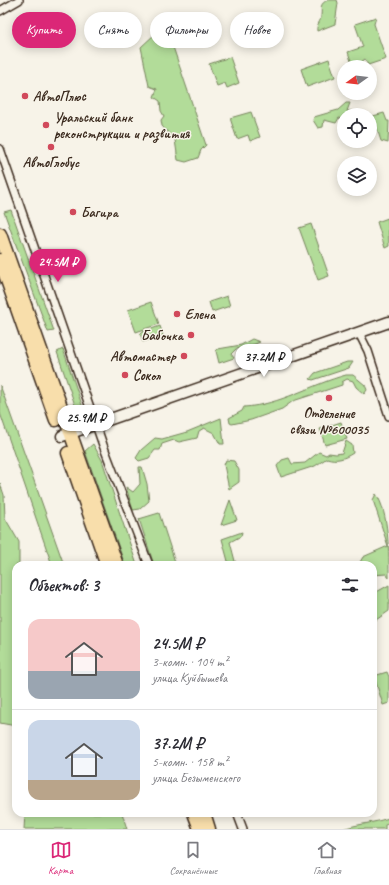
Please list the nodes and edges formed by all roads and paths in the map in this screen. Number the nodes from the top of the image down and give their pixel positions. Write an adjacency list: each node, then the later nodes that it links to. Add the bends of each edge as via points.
1 (19, 0): 2 (street)
2 (0, 11)
3 (0, 148): 9 (street)
4 (0, 234): 10 (highway)
5 (0, 260): 10 (highway)
6 (389, 322): 7 (main road)
7 (360, 333): 8 (street); 9 (main road)
8 (389, 416)
9 (96, 425): 10 (main road); 13 (street)
10 (66, 435): 11 (highway); 12 (highway)
11 (106, 561)
12 (115, 561)
13 (147, 561)
14 (196, 817): 17 (highway)
15 (205, 817): 18 (highway)
16 (238, 817): 19 (street)
17 (200, 829)
18 (209, 829)
19 (242, 829)

